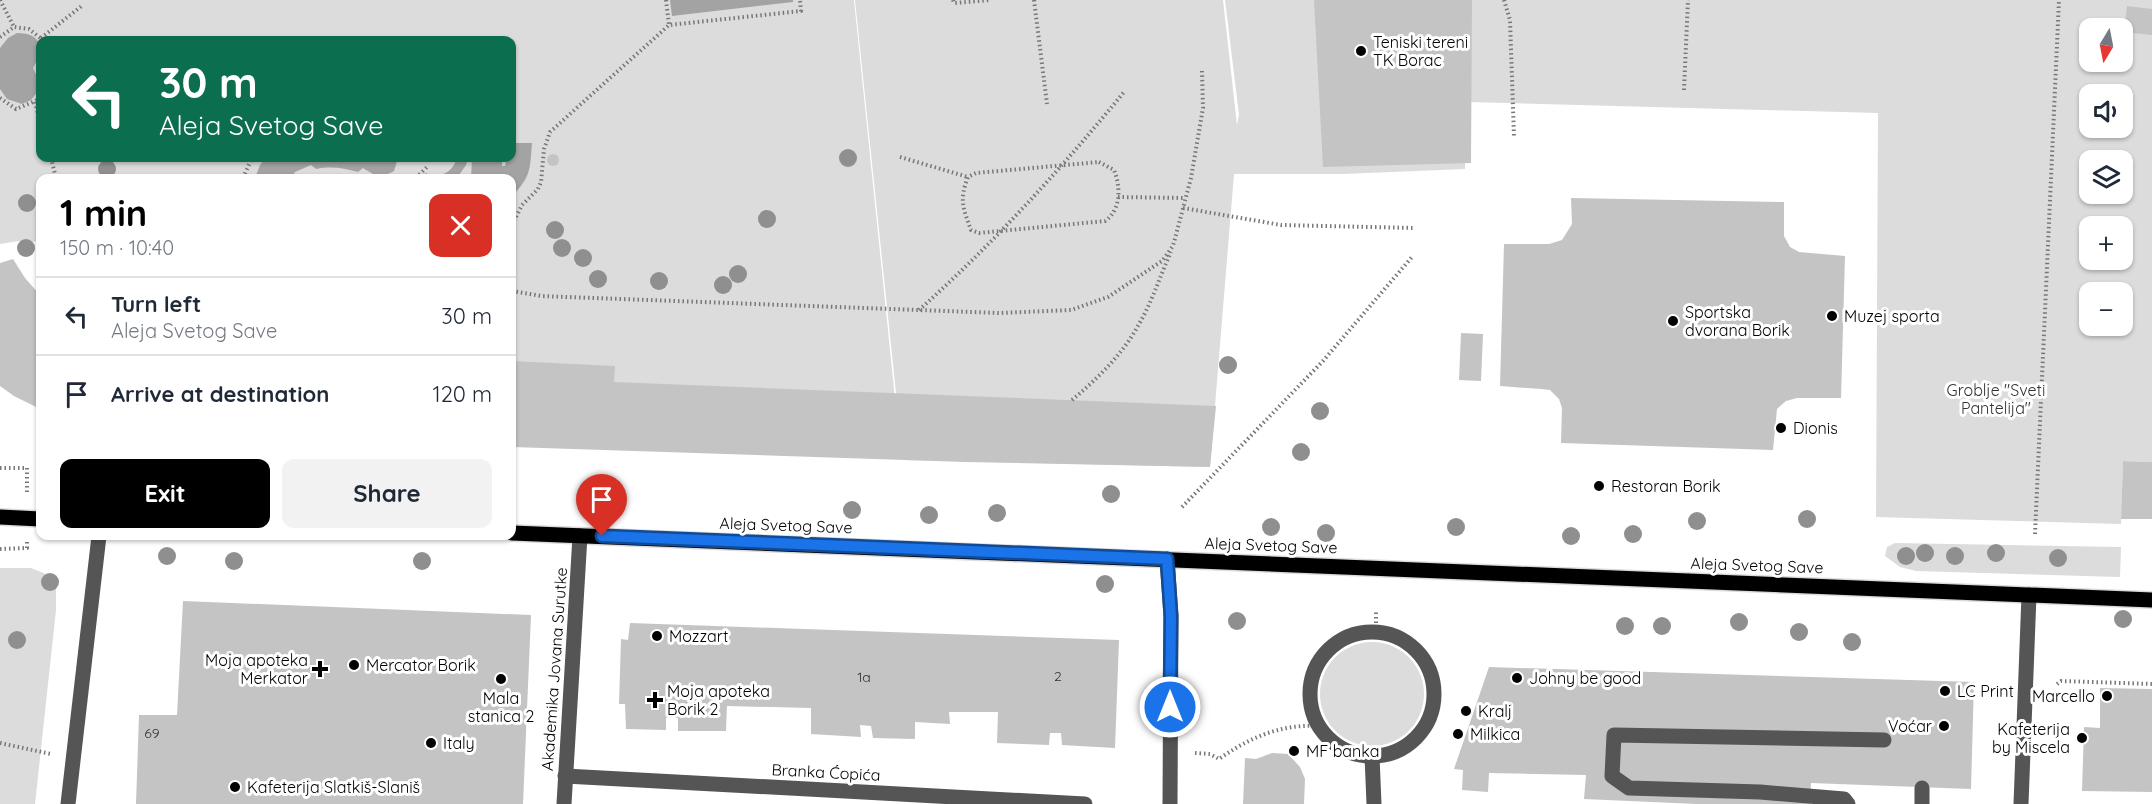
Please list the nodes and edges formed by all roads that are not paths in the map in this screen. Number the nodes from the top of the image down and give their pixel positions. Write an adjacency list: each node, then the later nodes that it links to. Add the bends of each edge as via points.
1 (0, 518): 2 (main road)
2 (36, 519)
3 (516, 533): 4 (main road, Aleja Svetog Save)
4 (580, 536): 6 (main road, Aleja Svetog Save); 11 (street, Akademika Jovana Surutke)
5 (99, 540): 12 (street)
6 (1167, 559): 7 (main road, Aleja Svetog Save); 15 (street, via 1171,616)
7 (2029, 596): 8 (main road, Aleja Svetog Save); 18 (street)
8 (2152, 600)
9 (1884, 740): 17 (street, via 1614,735 1612,776 1629,788 1760,792 1844,799)
10 (1372, 756): 10 (street, via 1391,753 1409,744 1423,730 1432,712 1435,692 1422,656 1407,642 1368,631 1347,636 1329,648 1310,685 1311,706 1318,726 1332,742 1351,752); 16 (street)
11 (565, 776): 13 (street, Akademika Jovana Surutke); 14 (street, Branka Ćopića)
12 (68, 804)
13 (564, 804)
14 (1085, 804)
15 (1170, 804)
16 (1374, 804)
17 (1848, 804)
18 (2021, 804)

